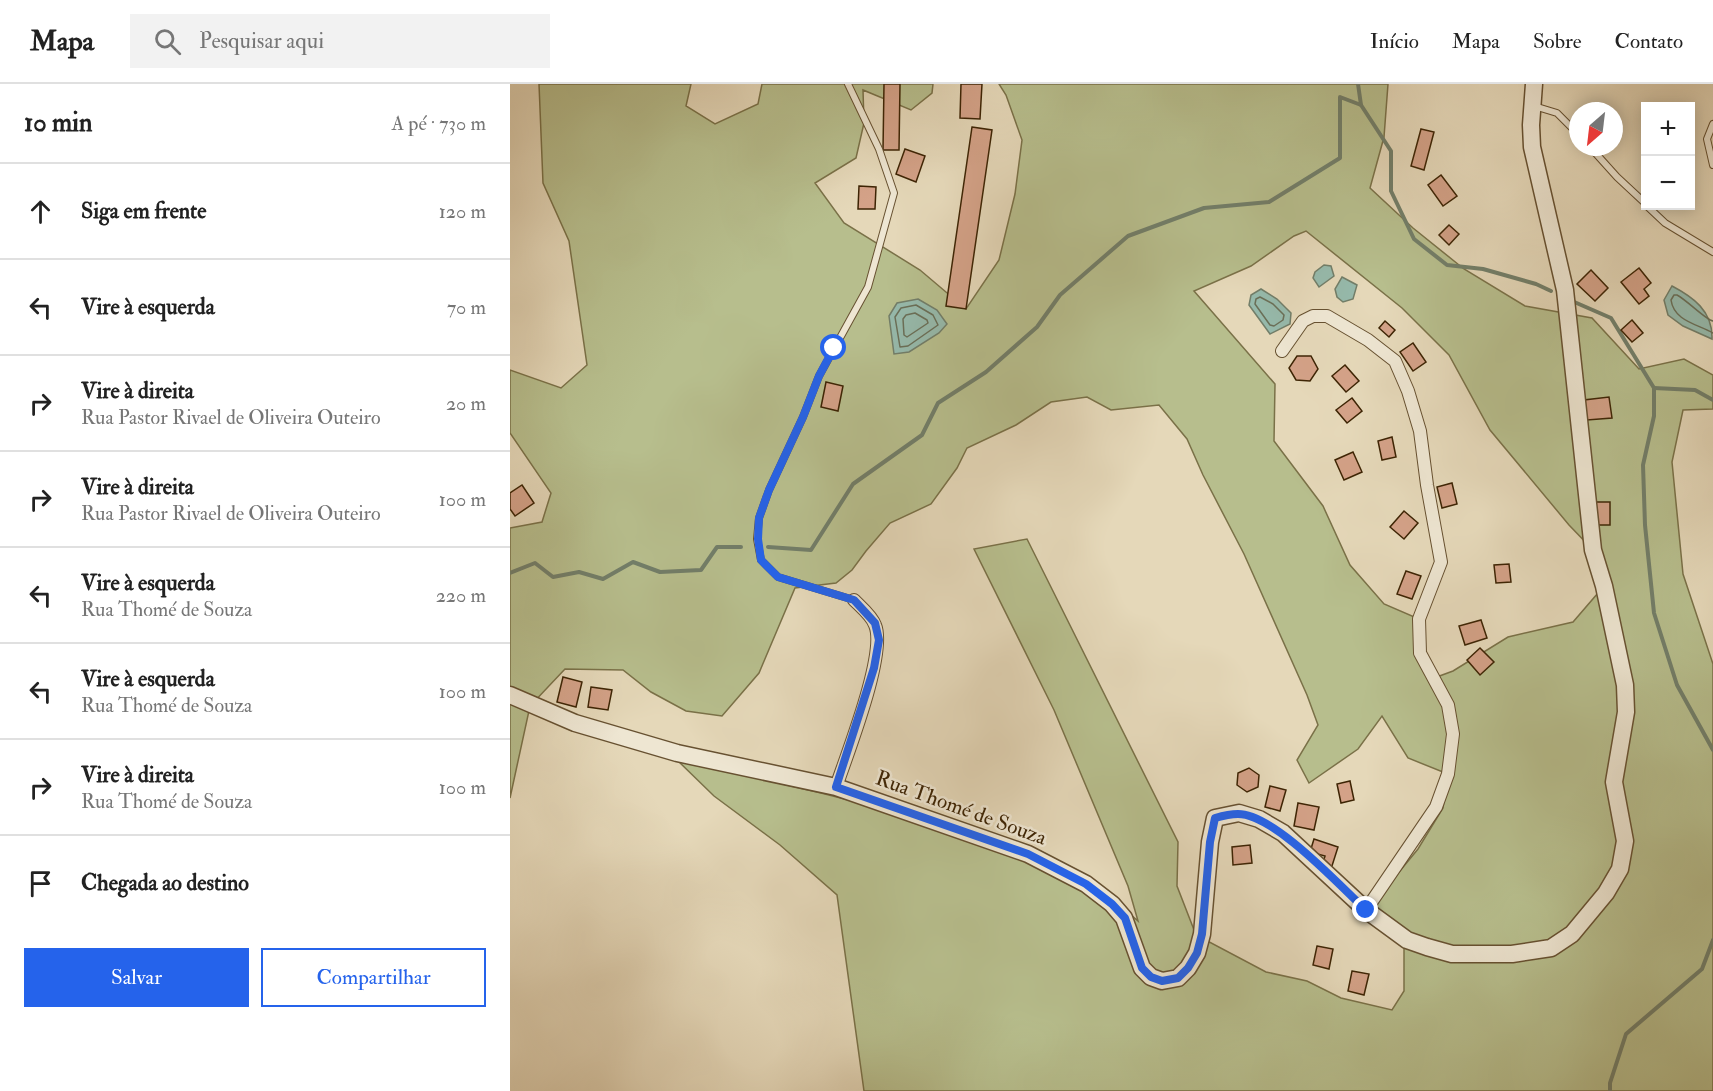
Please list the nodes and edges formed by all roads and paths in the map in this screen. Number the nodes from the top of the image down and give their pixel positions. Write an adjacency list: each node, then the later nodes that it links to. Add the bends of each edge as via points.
1 (848, 84): 12 (lane, via 879,149 894,193 868,287 819,376 769,490 759,518 758,539 761,560 778,577)
2 (1534, 84): 3 (street)
3 (1533, 106): 5 (lane, via 1557,113); 15 (street, via 1532,147 1565,290 1593,550 1625,686 1626,712 1614,782 1625,841 1620,869 1572,934 1551,948 1512,954 1452,954 1407,940)
4 (1713, 124): 7 (lane, via 1707,139)
5 (1569, 125)
6 (1598, 156): 8 (lane)
7 (1713, 165)
8 (1641, 200)
9 (1651, 210): 10 (lane, via 1665,223)
10 (1713, 252)
11 (1282, 351): 15 (street, via 1303,321 1327,316 1368,339 1395,361 1420,431 1441,562 1419,619 1420,653 1448,705 1453,734 1448,774 1436,807)
12 (854, 600): 14 (street, via 875,623 879,640 874,668)
13 (510, 695): 14 (street, Rua Thomé de Souza, via 575,723 666,749)
14 (836, 787): 15 (street, Rua Thomé de Souza, via 1028,854 1086,884 1125,918 1142,968 1162,981 1178,978 1197,953 1215,818 1239,813 1283,833)
15 (1366, 910)

